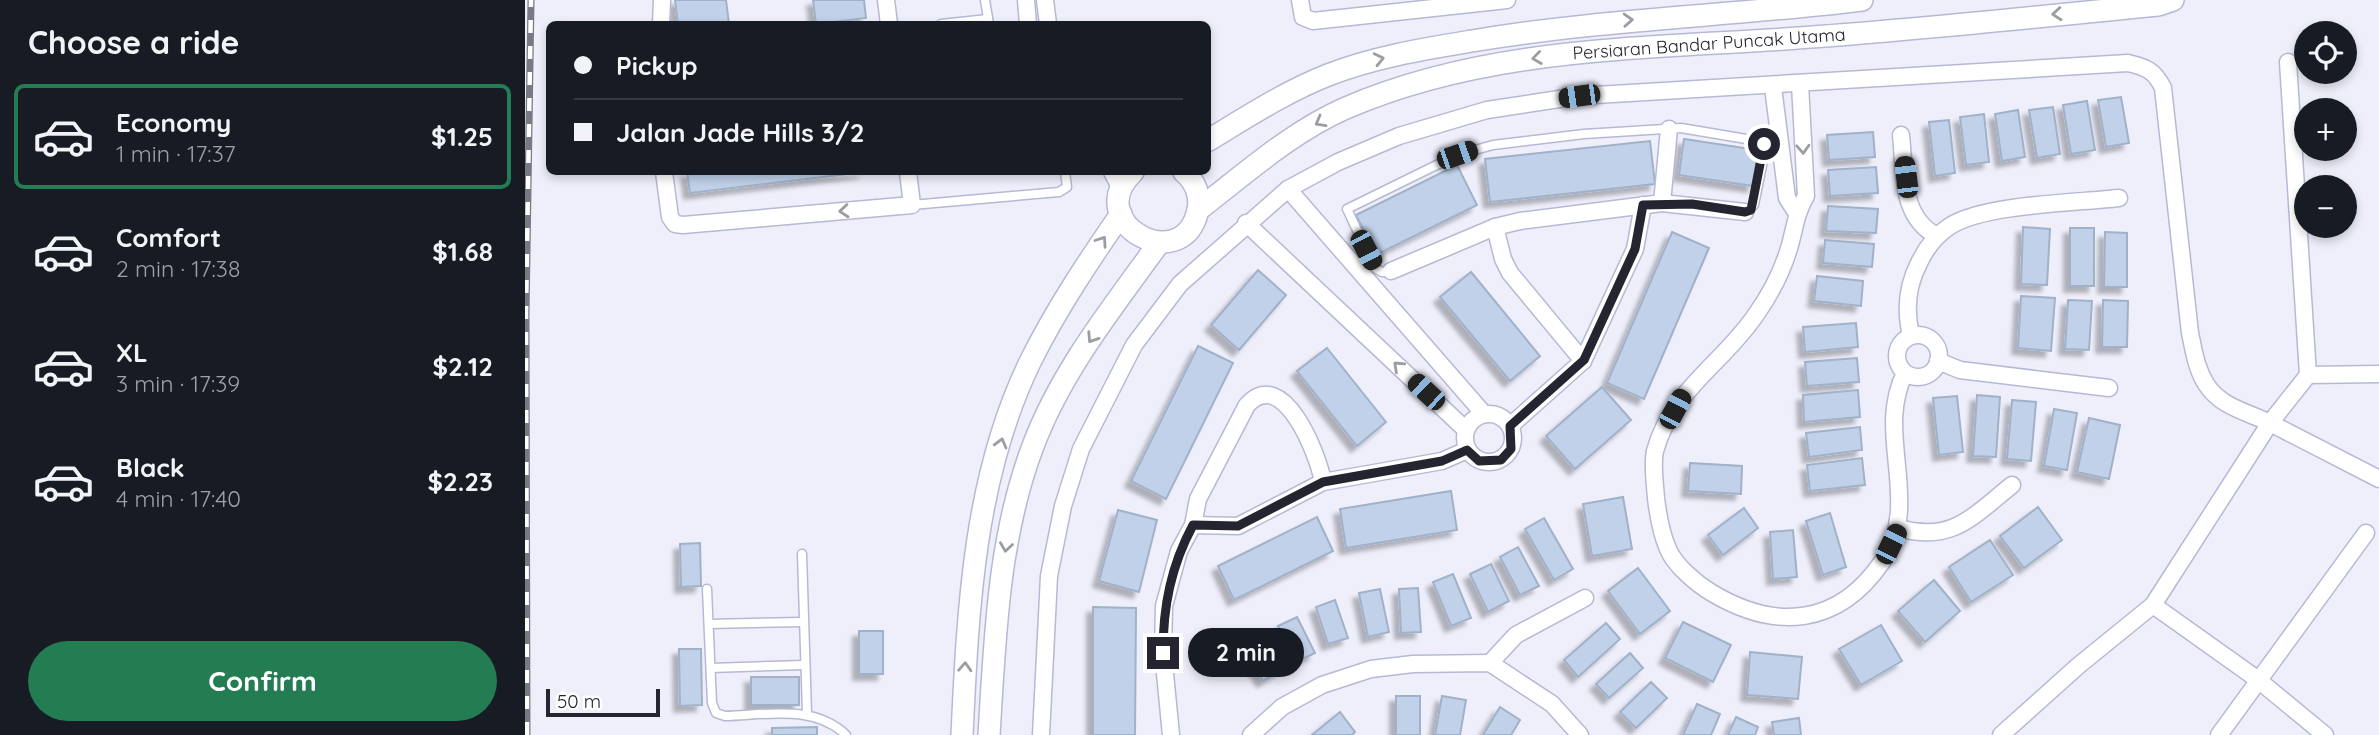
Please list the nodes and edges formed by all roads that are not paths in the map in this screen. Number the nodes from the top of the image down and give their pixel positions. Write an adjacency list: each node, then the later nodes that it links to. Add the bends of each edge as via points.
1 (662, 0): 11 (street)
2 (886, 0): 12 (street)
3 (985, 0): 13 (lane)
4 (1026, 0): 14 (street)
5 (1045, 0): 15 (street)
6 (1300, 0): 10 (street, via 1303,17 1313,21)
7 (1507, 0): 10 (street)
8 (1862, 0): 21 (street, Persiaran Bandar Puncak Utama, one-way to 8, via 1269,103 1328,75 1446,45 1589,23)
9 (2173, 0): 32 (street, Persiaran Bandar Puncak Utama, one-way to 32, via 1785,39 1602,48 1450,73 1343,109 1289,139)
10 (1433, 4)
11 (661, 21)
12 (889, 21)
13 (989, 21)
14 (1028, 21)
15 (1048, 21)
16 (2288, 62): 46 (street)
17 (1800, 84): 18 (street); 34 (street, one-way to 34, via 1807,196); 49 (street, via 2128,63 2156,74 2163,88 2196,365 2207,386 2225,403)
18 (1773, 87): 27 (street, via 1579,96 1486,110 1399,136); 34 (street, via 1787,198)
19 (1669, 129): 29 (street); 33 (lane, via 1764,144 1754,205); 40 (lane, via 1476,148 1351,205 1347,214 1375,268)
20 (1901, 135): 38 (street, via 1912,217 1923,230)
21 (1211, 139)
22 (664, 175): 30 (street, one-way to 22, via 683,225 670,217)
23 (908, 175): 30 (street)
24 (1065, 175): 30 (lane, via 1067,187 1059,192)
25 (1187, 175): 32 (street, via 1195,185)
26 (1122, 177): 35 (street)
27 (1288, 189): 36 (street); 48 (street)
28 (2119, 198): 38 (street, via 1977,216 1951,225)
29 (1662, 203): 31 (street); 33 (street)
30 (912, 205)
31 (1643, 205): 37 (street); 42 (street, via 1635,249)
32 (1198, 209): 39 (street, Persiaran Bandar Puncak Utama, via 1185,233)
33 (1745, 212)
34 (1796, 212): 57 (street, via 1781,270 1754,318 1684,392 1655,452 1658,516 1669,552 1699,585 1741,610 1776,617 1816,614 1841,604 1863,587)
35 (1121, 214): 39 (street, via 1135,235); 72 (street, one-way to 35, via 968,621 980,523 1003,433 1030,362 1060,305)
36 (1246, 223): 51 (street, one-way to 36); 74 (street, via 1180,285 1133,345 1081,449 1063,506 1049,576)
37 (1495, 227): 40 (street); 42 (street, via 1510,273)
38 (1937, 236): 41 (street, via 1916,269 1908,293)
39 (1160, 243): 73 (street, one-way to 73, via 1067,376 1033,445 1009,526 996,621)
40 (1391, 271)
41 (1911, 335): 43 (street, via 1932,340); 44 (street, via 1896,356)
42 (1584, 360): 50 (street)
43 (1938, 361): 44 (street, via 1925,376); 47 (street, via 1960,370)
44 (1905, 373): 57 (street, via 1896,390 1894,417)
45 (2379, 374): 46 (street)
46 (2308, 375): 49 (street)
47 (2109, 388)
48 (1484, 414): 50 (street, via 1499,416); 51 (street)
49 (2270, 423): 53 (street); 62 (street)
50 (1510, 426): 52 (street, via 1511,449 1501,460 1479,461)
51 (1466, 430): 52 (street)
52 (1467, 450): 54 (street, via 1442,461)
53 (2379, 479)
54 (1323, 482): 56 (street, via 1238,526); 56 (street, via 1309,436 1283,403 1264,393 1247,405 1198,499)
55 (2012, 485): 57 (street, via 1947,533 1922,535)
56 (1193, 525): 75 (street, via 1179,551 1164,606 1163,653)
57 (1899, 528)
58 (2366, 533): 68 (street)
59 (802, 554): 63 (lane)
60 (707, 589): 64 (lane)
61 (1585, 598): 65 (street, via 1515,635)
62 (2153, 605): 68 (street); 77 (street)
63 (802, 622): 64 (lane); 66 (lane)
64 (709, 624): 67 (lane)
65 (1490, 663): 70 (street, via 1371,669 1322,685 1282,707); 76 (street, via 1552,704)
66 (804, 665): 67 (lane); 69 (lane)
67 (711, 668): 69 (lane, via 716,713)
68 (2257, 679): 78 (street); 79 (street)
69 (807, 713): 71 (lane, via 834,723)
70 (1252, 734)
71 (846, 735)
72 (962, 735)
73 (989, 735)
74 (1041, 735)
75 (1171, 735)
76 (1580, 735)
77 (2001, 735)
78 (2219, 735)
79 (2325, 735)

